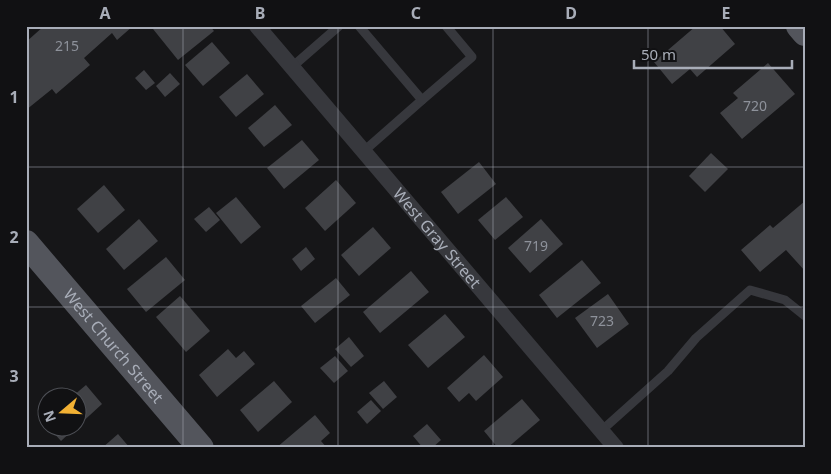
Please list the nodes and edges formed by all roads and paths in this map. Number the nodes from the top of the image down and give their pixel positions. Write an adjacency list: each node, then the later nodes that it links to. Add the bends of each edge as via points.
1 (258, 26): 7 (street, West Gray Street)
2 (339, 26): 7 (lane)
3 (359, 26): 8 (lane)
4 (446, 26): 8 (lane, via 472,57)
5 (798, 26): 6 (main road)
6 (805, 33)
7 (292, 67): 9 (street, West Gray Street)
8 (422, 100): 9 (lane)
9 (364, 151): 12 (street, West Gray Street)
10 (26, 243): 13 (main road, West Church Street)
11 (805, 316): 12 (lane, via 785,300 750,290)
12 (602, 431): 14 (street, West Gray Street)
13 (201, 448)
14 (616, 448)

